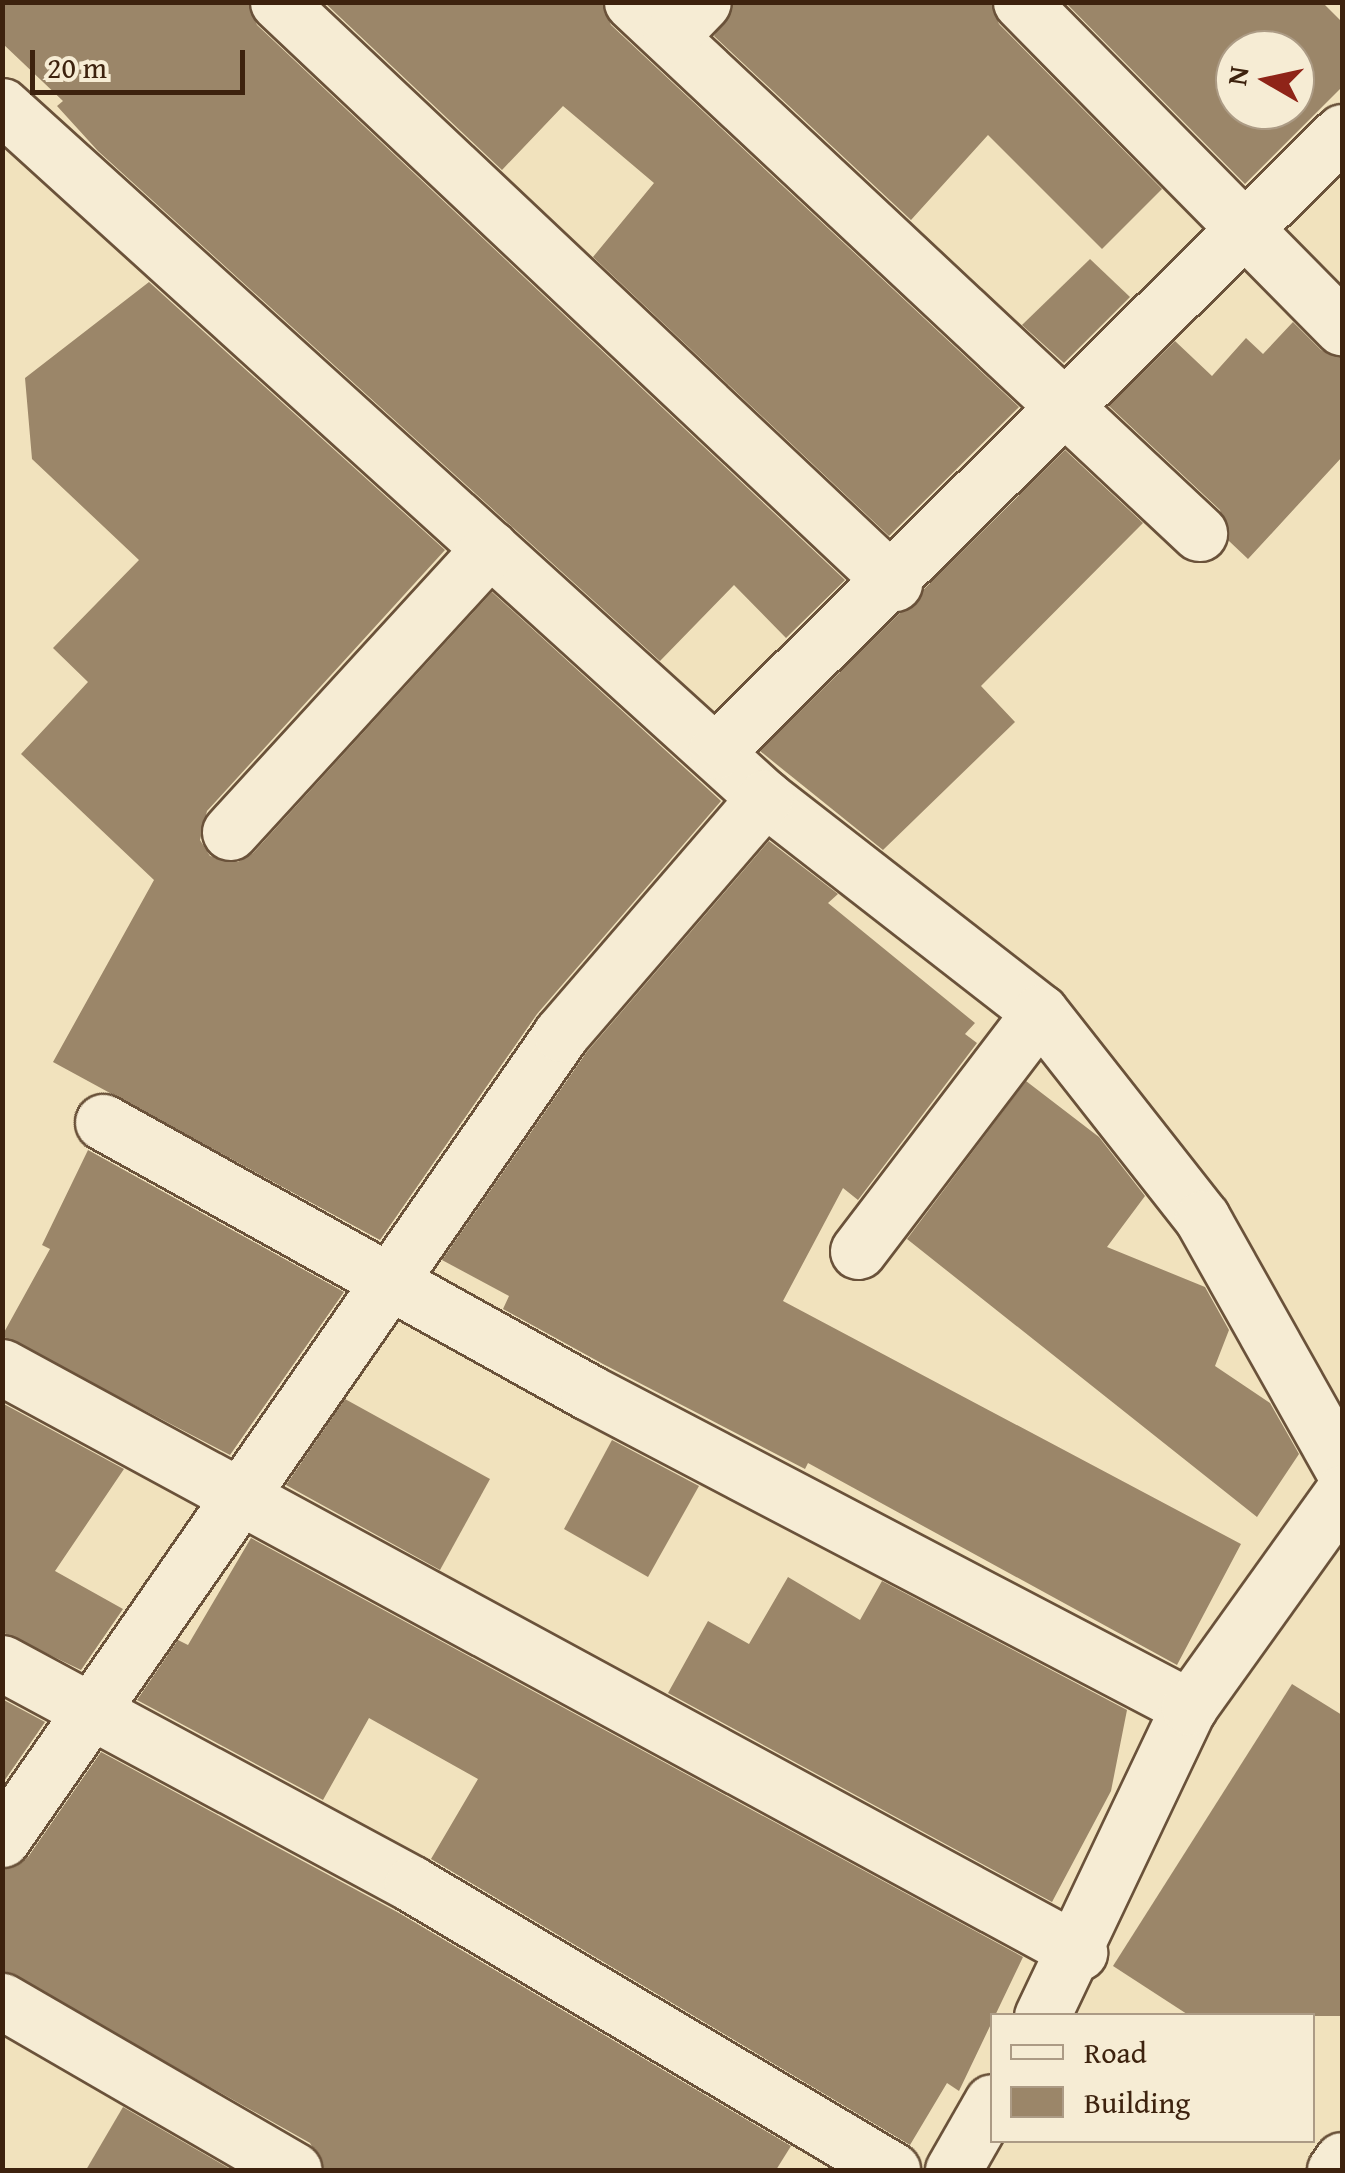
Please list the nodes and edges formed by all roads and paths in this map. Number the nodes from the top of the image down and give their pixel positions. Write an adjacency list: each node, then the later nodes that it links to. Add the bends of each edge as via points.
1 (278, 2): 11 (street)
2 (1021, 2): 6 (street)
3 (668, 14): 8 (street)
4 (2, 106): 10 (street)
5 (1342, 132): 6 (street)
6 (1242, 231): 7 (street); 8 (street)
7 (1342, 328)
8 (1069, 410): 9 (street); 11 (street)
9 (1199, 533)
10 (490, 548): 12 (street); 14 (street)
11 (894, 582): 12 (street)
12 (716, 751): 13 (street)
13 (765, 798): 15 (street); 18 (street, via 561,1034)
14 (230, 832)
15 (1040, 1012): 17 (street); 20 (street, via 1202,1218)
16 (104, 1122): 18 (street)
17 (858, 1251)
18 (390, 1282): 22 (street); 24 (street)
19 (2, 1367): 22 (street)
20 (1342, 1467)
21 (1342, 1493): 24 (street)
22 (236, 1497): 25 (street); 27 (street)
23 (2, 1663): 25 (street)
24 (1188, 1706): 27 (street)
25 (93, 1712): 26 (street); 33 (street, via 412,1884)
26 (2, 1839)
27 (1079, 1952): 29 (street)
28 (2, 2001): 32 (street)
29 (1044, 2013)
30 (990, 2105): 34 (street)
31 (1342, 2160): 35 (street)
32 (294, 2170)
33 (892, 2170)
34 (953, 2170)
35 (1335, 2170)

